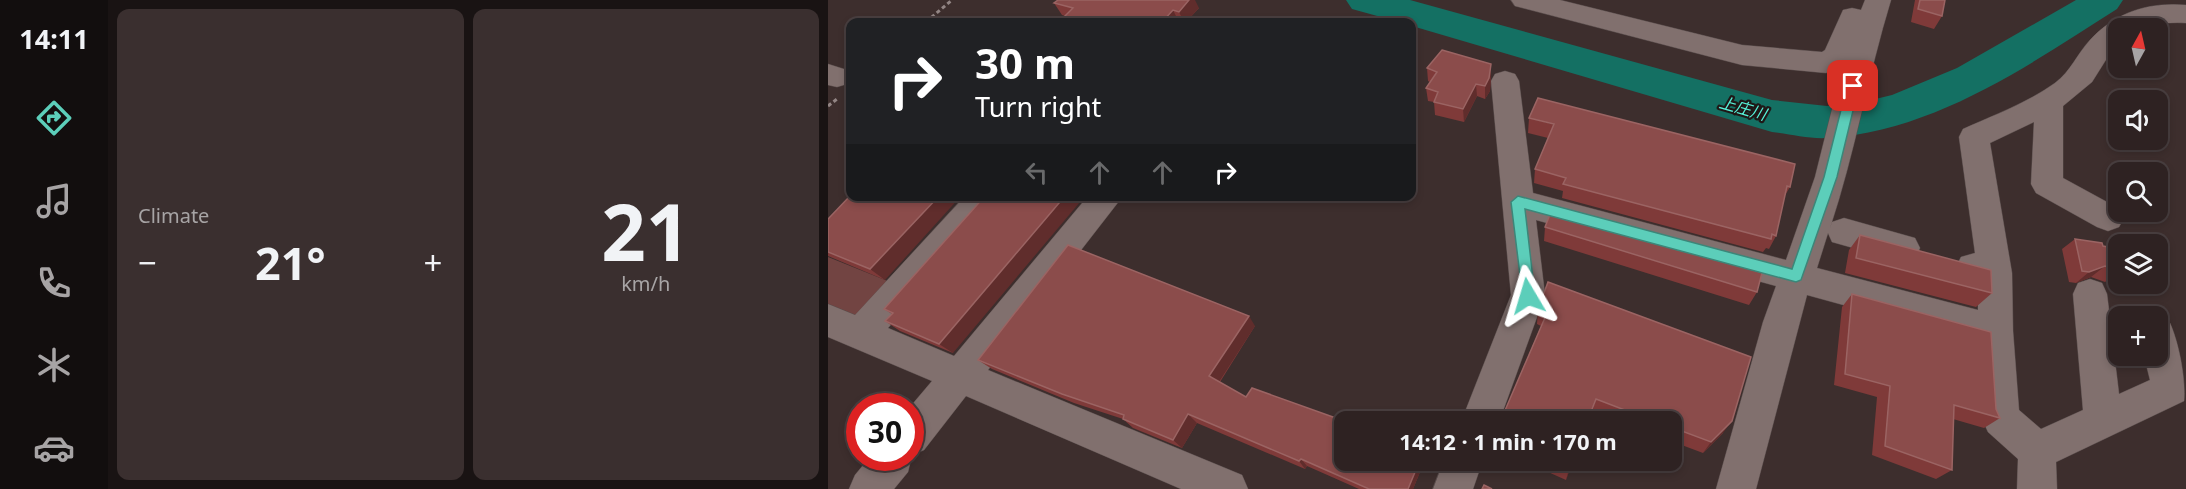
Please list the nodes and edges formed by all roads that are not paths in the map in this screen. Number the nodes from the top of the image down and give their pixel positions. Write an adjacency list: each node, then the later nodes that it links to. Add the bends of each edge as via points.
1 (1524, 0): 2 (street, via 1742,55 1826,63 1837,56 1858,1)
2 (1877, 1): 14 (street, via 1831,177)
3 (2186, 14): 4 (street)
4 (2132, 18)
5 (2108, 40): 7 (street, via 2082,75)
6 (1505, 81): 10 (street)
7 (2049, 101): 11 (street, via 2047,184); 13 (street, via 1974,137)
8 (980, 201): 19 (street)
9 (1103, 201): 22 (street)
10 (1518, 202): 14 (street); 23 (street, via 1528,296)
11 (2108, 218)
12 (1844, 232): 13 (street)
13 (1995, 273): 18 (street)
14 (1796, 276): 18 (street); 32 (street)
15 (2090, 294): 25 (street)
16 (828, 320): 19 (street)
17 (2168, 330): 20 (street)
18 (1995, 331): 26 (street, via 2001,419)
19 (860, 333): 22 (street)
20 (2186, 335)
21 (2165, 366): 25 (street, via 2171,389)
22 (960, 375): 24 (street); 30 (street)
23 (1484, 411)
24 (924, 420)
25 (2103, 420): 26 (street)
26 (2037, 451): 33 (street)
27 (884, 471): 29 (street)
28 (1460, 471): 31 (street)
29 (869, 489)
30 (1228, 489)
31 (1453, 489)
32 (1736, 489)
33 (2037, 489)

